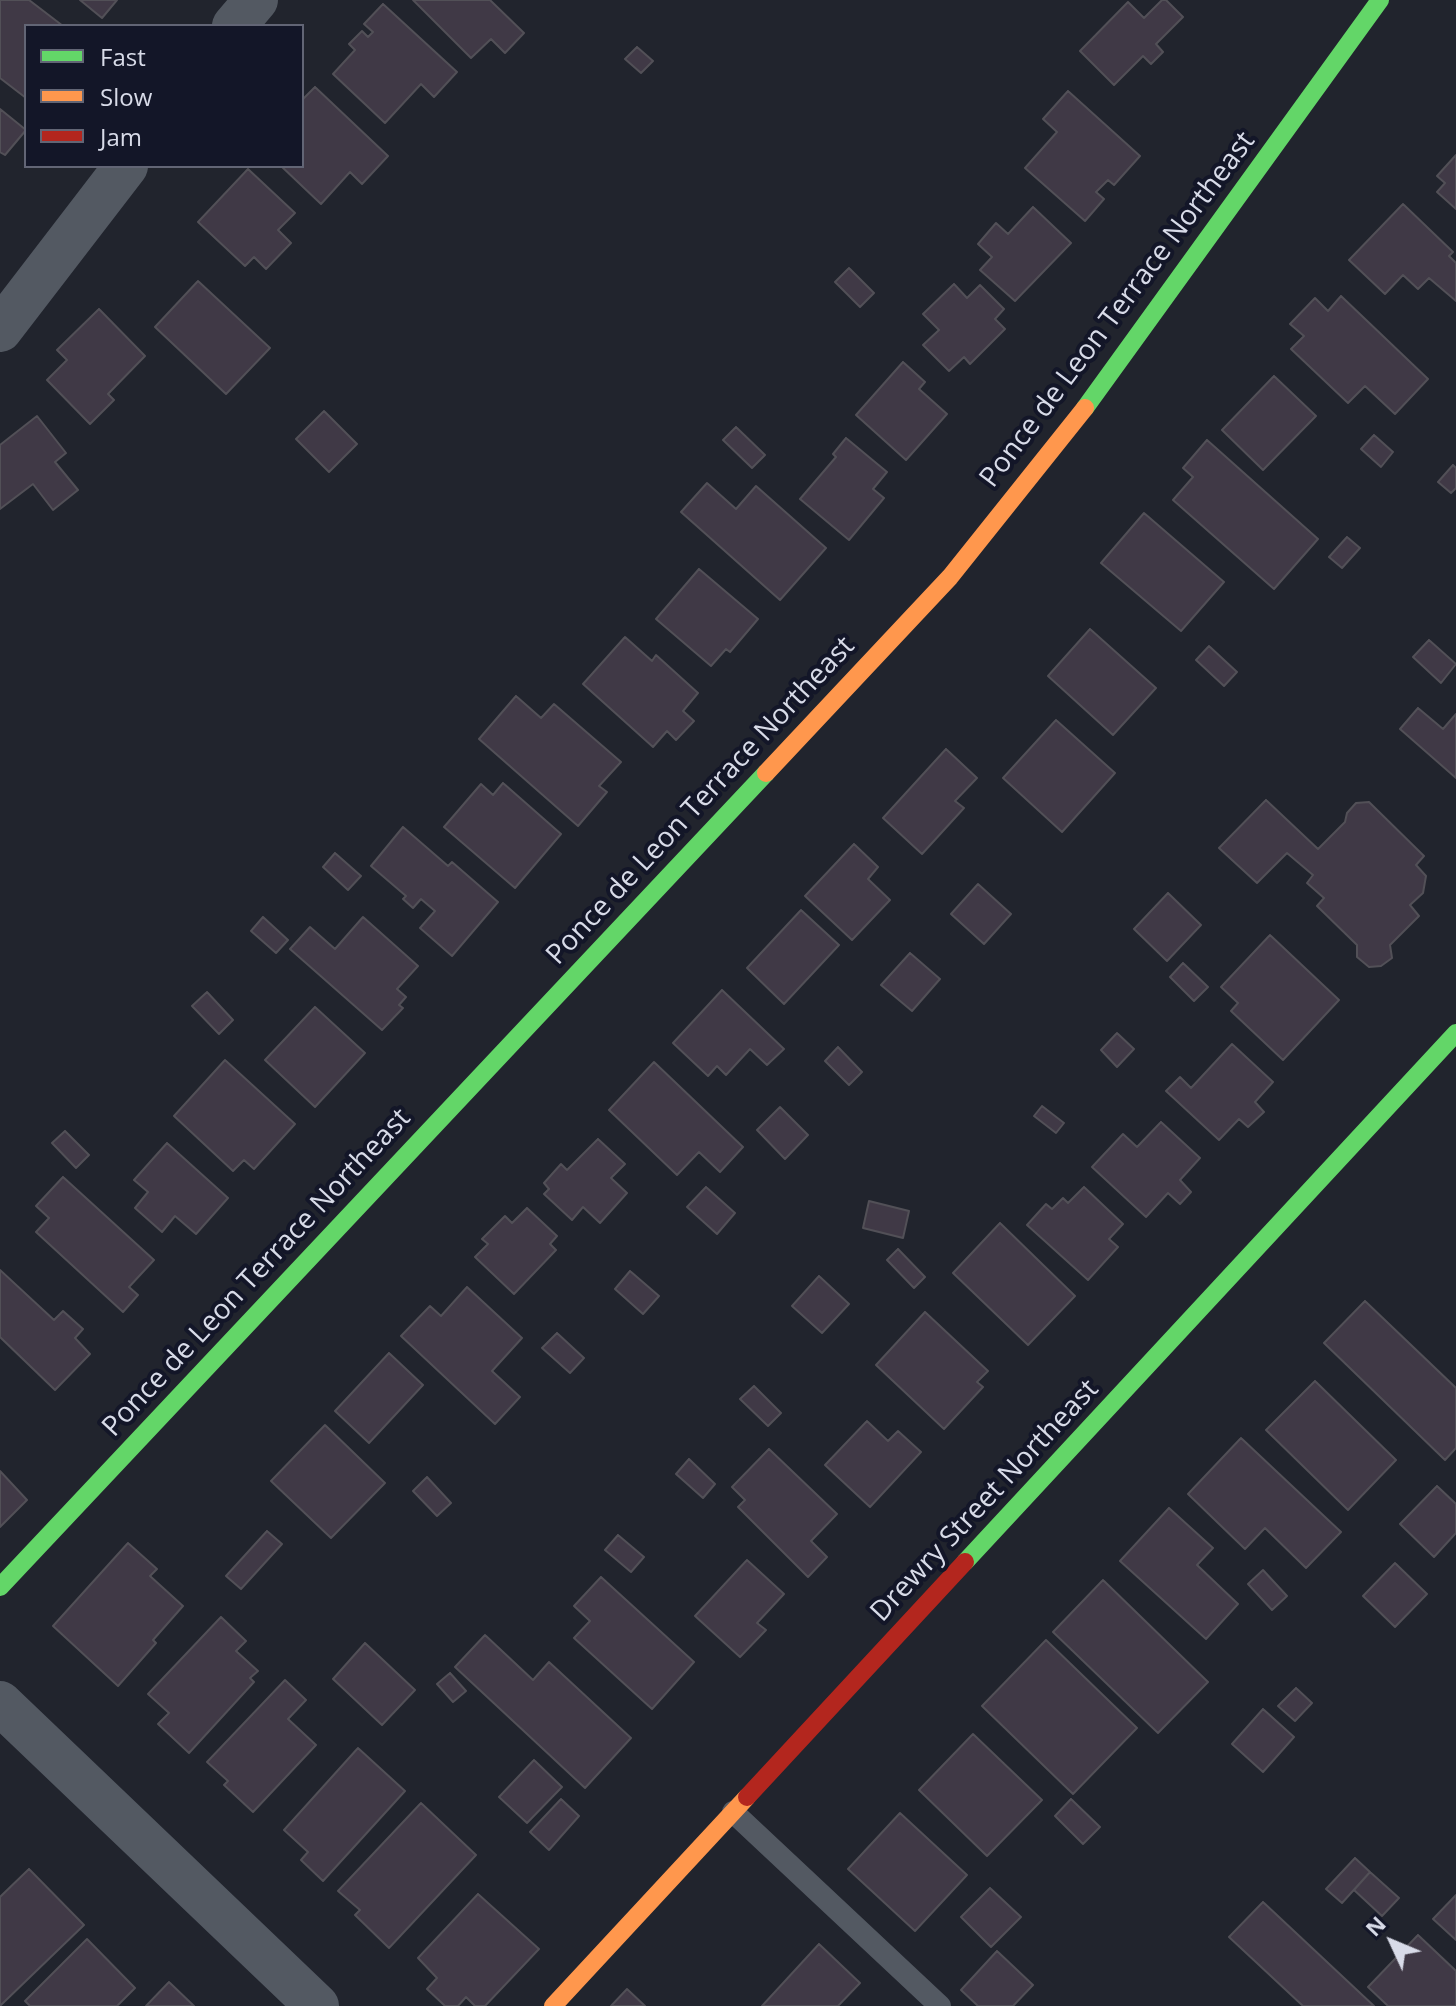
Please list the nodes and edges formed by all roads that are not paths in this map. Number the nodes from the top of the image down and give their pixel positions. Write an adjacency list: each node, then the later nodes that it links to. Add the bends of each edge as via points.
1 (256, 0): 3 (street)
2 (1380, 0): 7 (street, Ponce de Leon Terrace Northeast, via 1089,403 950,577)
3 (236, 24)
4 (124, 168): 5 (street)
5 (0, 330)
6 (1456, 1033): 9 (street, Drewry Street Northeast)
7 (0, 1587)
8 (0, 1703): 10 (street)
9 (733, 1812): 11 (street, Drewry Street Northeast); 12 (lane)
10 (317, 2006)
11 (553, 2006)
12 (940, 2006)

